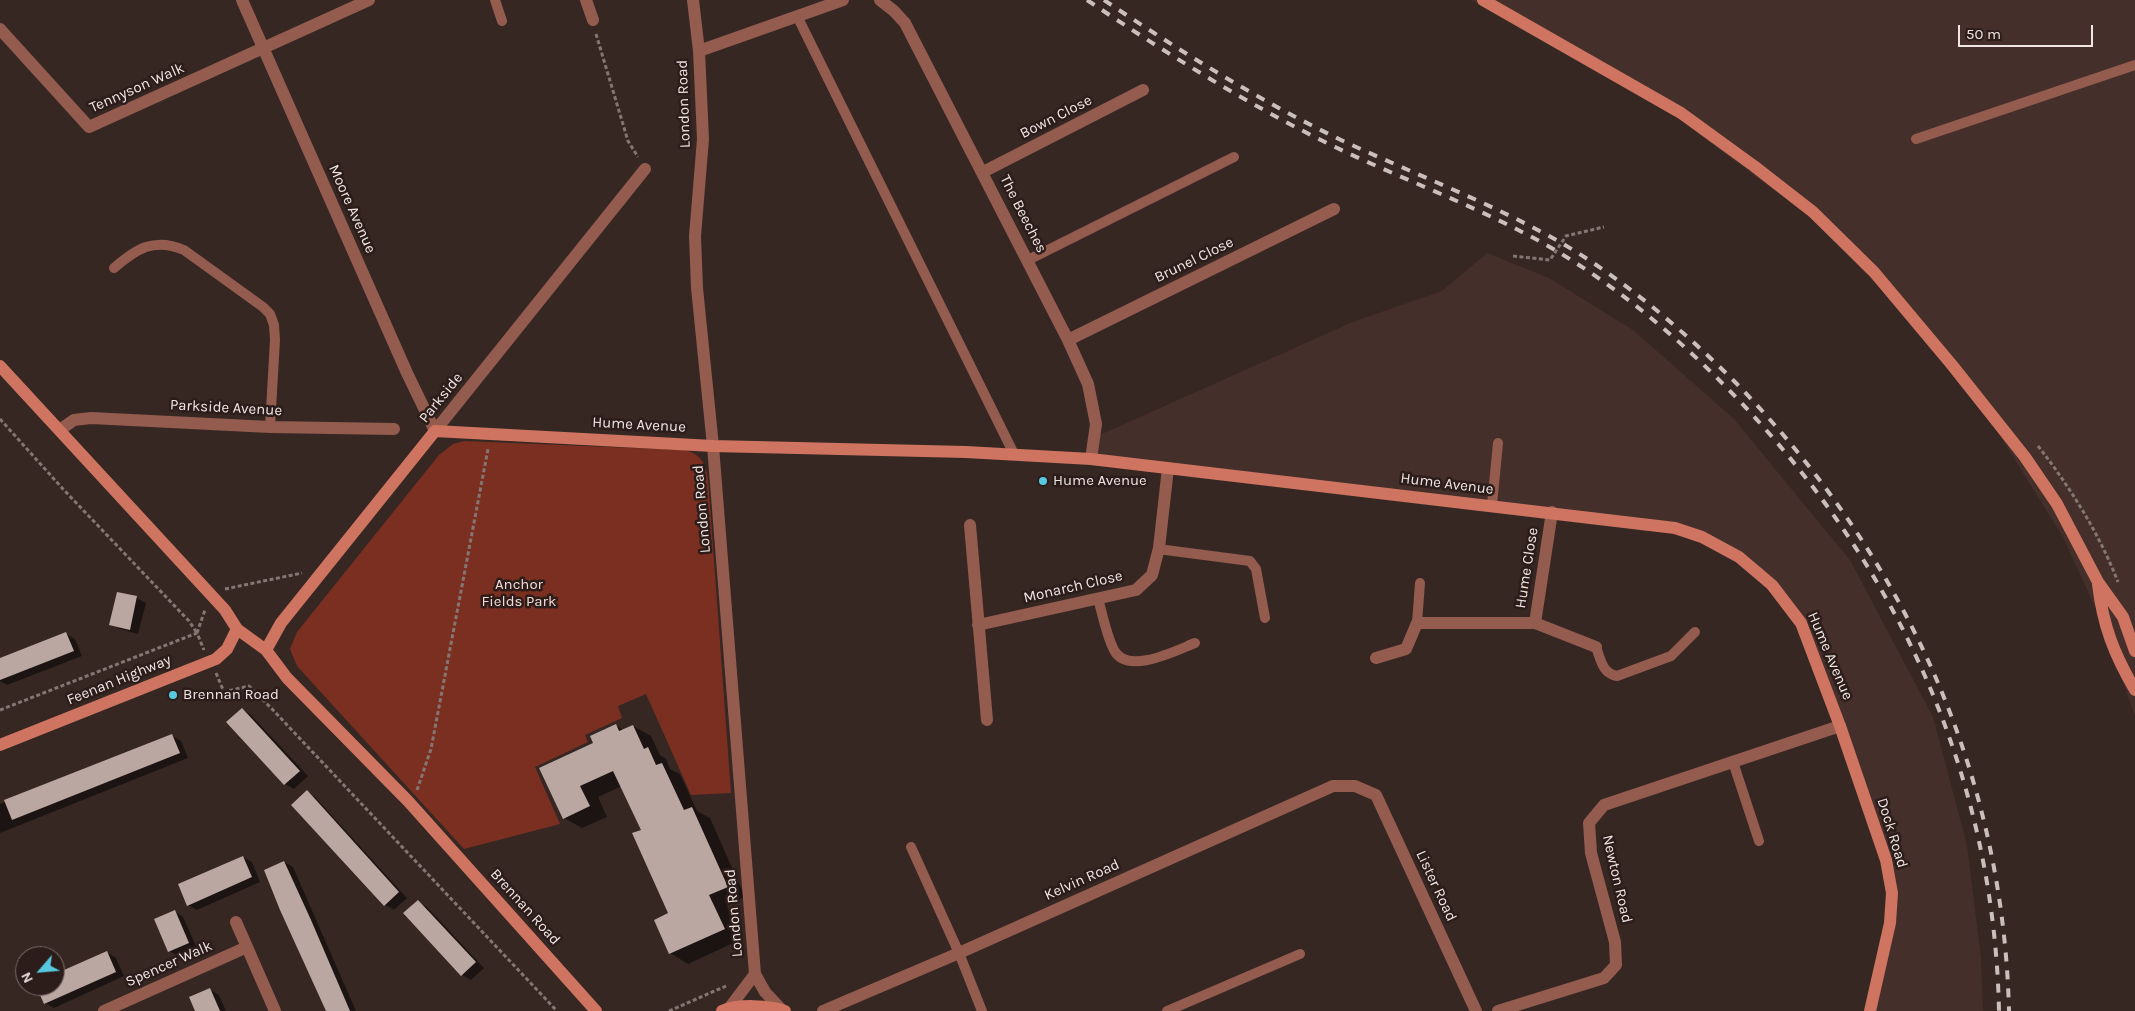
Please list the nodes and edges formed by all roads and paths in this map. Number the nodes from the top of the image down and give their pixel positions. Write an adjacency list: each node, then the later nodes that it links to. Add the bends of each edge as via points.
1 (242, 0): 13 (street, Moore Avenue)
2 (369, 0): 13 (street)
3 (495, 0): 11 (lane)
4 (586, 0): 10 (street)
5 (693, 0): 14 (street, London Road)
6 (843, 0): 9 (street)
7 (880, 0): 20 (street, The Beeches, via 904,23)
8 (1483, 0): 44 (street, via 1681,113 1813,212 1874,272 2025,456 2057,504)
9 (797, 16): 14 (street); 36 (lane)
10 (593, 20): 19 (path, via 628,141)
11 (502, 22)
12 (0, 29): 13 (street, Tennyson Walk, via 89,127)
13 (264, 49): 32 (street, Moore Avenue)
14 (699, 51): 35 (street, London Road, via 703,139 695,236)
15 (2135, 66): 17 (lane)
16 (1143, 90): 20 (street, Bown Close)
17 (1916, 139)
18 (1234, 157): 24 (lane)
19 (645, 169): 32 (street, Parkside)
20 (983, 172): 24 (street, The Beeches)
21 (1334, 210): 26 (street, Brunel Close)
22 (1604, 227): 23 (path, via 1566,236 1550,260)
23 (1513, 256)
24 (1028, 260): 26 (street, The Beeches)
25 (114, 268): 29 (lane, via 146,246 173,246 184,250 270,314 275,340)
26 (1068, 340): 37 (street, The Beeches, via 1088,384 1096,424)
27 (0, 366): 30 (street, Brennan Road)
28 (0, 419): 55 (path)
29 (270, 427): 30 (street, Parkside Avenue, via 91,418 74,420); 31 (street, Parkside Avenue)
30 (60, 429): 53 (street, Brennan Road, via 226,610)
31 (394, 430)
32 (435, 431): 33 (street, Hume Avenue); 59 (street, Parkside, via 281,622)
33 (491, 433): 35 (street, Hume Avenue); 70 (path, via 431,749 416,793)
34 (1498, 443): 39 (lane)
35 (713, 446): 36 (street, Hume Avenue); 77 (street, London Road)
36 (1014, 454): 37 (street, Hume Avenue)
37 (1091, 459): 38 (street, Hume Avenue)
38 (1168, 468): 39 (street, Hume Avenue); 42 (street, Monarch Close)
39 (1492, 506): 40 (street, Hume Avenue)
40 (1552, 512): 51 (street, Hume Close); 66 (street, Hume Avenue, via 1675,528 1702,537 1739,557 1772,584 1801,622)
41 (970, 525): 52 (street)
42 (1158, 549): 47 (street, Monarch Close, via 1152,575 1136,590); 49 (lane, via 1250,561 1256,569)
43 (302, 573): 46 (path)
44 (2098, 582): 60 (street, via 2123,617); 63 (street, via 2102,615 2119,663)
45 (1420, 583): 50 (lane)
46 (223, 590)
47 (1098, 599): 52 (street, Monarch Close); 56 (lane, via 1113,649 1126,659 1145,662)
48 (206, 608): 55 (path)
49 (1265, 618)
50 (1416, 623): 51 (street); 61 (street, via 1406,649)
51 (1535, 623): 57 (street, Hume Close)
52 (978, 625): 65 (street)
53 (237, 629): 59 (street, Brennan Road); 67 (street, Feenan Highway, via 227,649 216,659)
54 (1695, 632): 57 (lane, via 1671,656 1617,676 1605,670)
55 (197, 633): 58 (path); 64 (path)
56 (1195, 643)
57 (1596, 647)
58 (204, 649)
59 (266, 650): 70 (street, Brennan Road, via 287,678)
60 (2135, 651)
61 (1376, 658)
62 (216, 675): 83 (path, via 224,692 249,686 272,708)
63 (2135, 690)
64 (0, 710)
65 (987, 720)
66 (1840, 726): 68 (street, Newton Road); 91 (street, Dock Road, via 1886,860 1892,893 1890,923)
67 (0, 745)
68 (1733, 762): 71 (lane); 90 (street, Newton Road, via 1604,805 1589,823 1591,853 1615,942 1616,965 1604,978)
69 (1355, 786): 75 (street, Kelvin Road, via 1333,786); 89 (street, Lister Road, via 1376,795)
70 (408, 801): 84 (street, Brennan Road)
71 (1759, 841)
72 (911, 848): 75 (lane)
73 (236, 922): 74 (street)
74 (247, 947): 81 (street, Spencer Walk); 82 (street)
75 (959, 953): 86 (street, Kelvin Road); 87 (lane)
76 (1300, 954): 88 (lane)
77 (755, 974): 79 (street, London Road); 80 (street, via 765,992)
78 (727, 986): 85 (path)
79 (726, 1009): 80 (street, via 772,1006)
80 (784, 1010)
81 (104, 1011)
82 (275, 1011)
83 (556, 1011)
84 (596, 1011)
85 (669, 1011)
86 (823, 1011)
87 (982, 1011)
88 (1167, 1011)
89 (1476, 1011)
90 (1498, 1011)
91 (1870, 1011)

